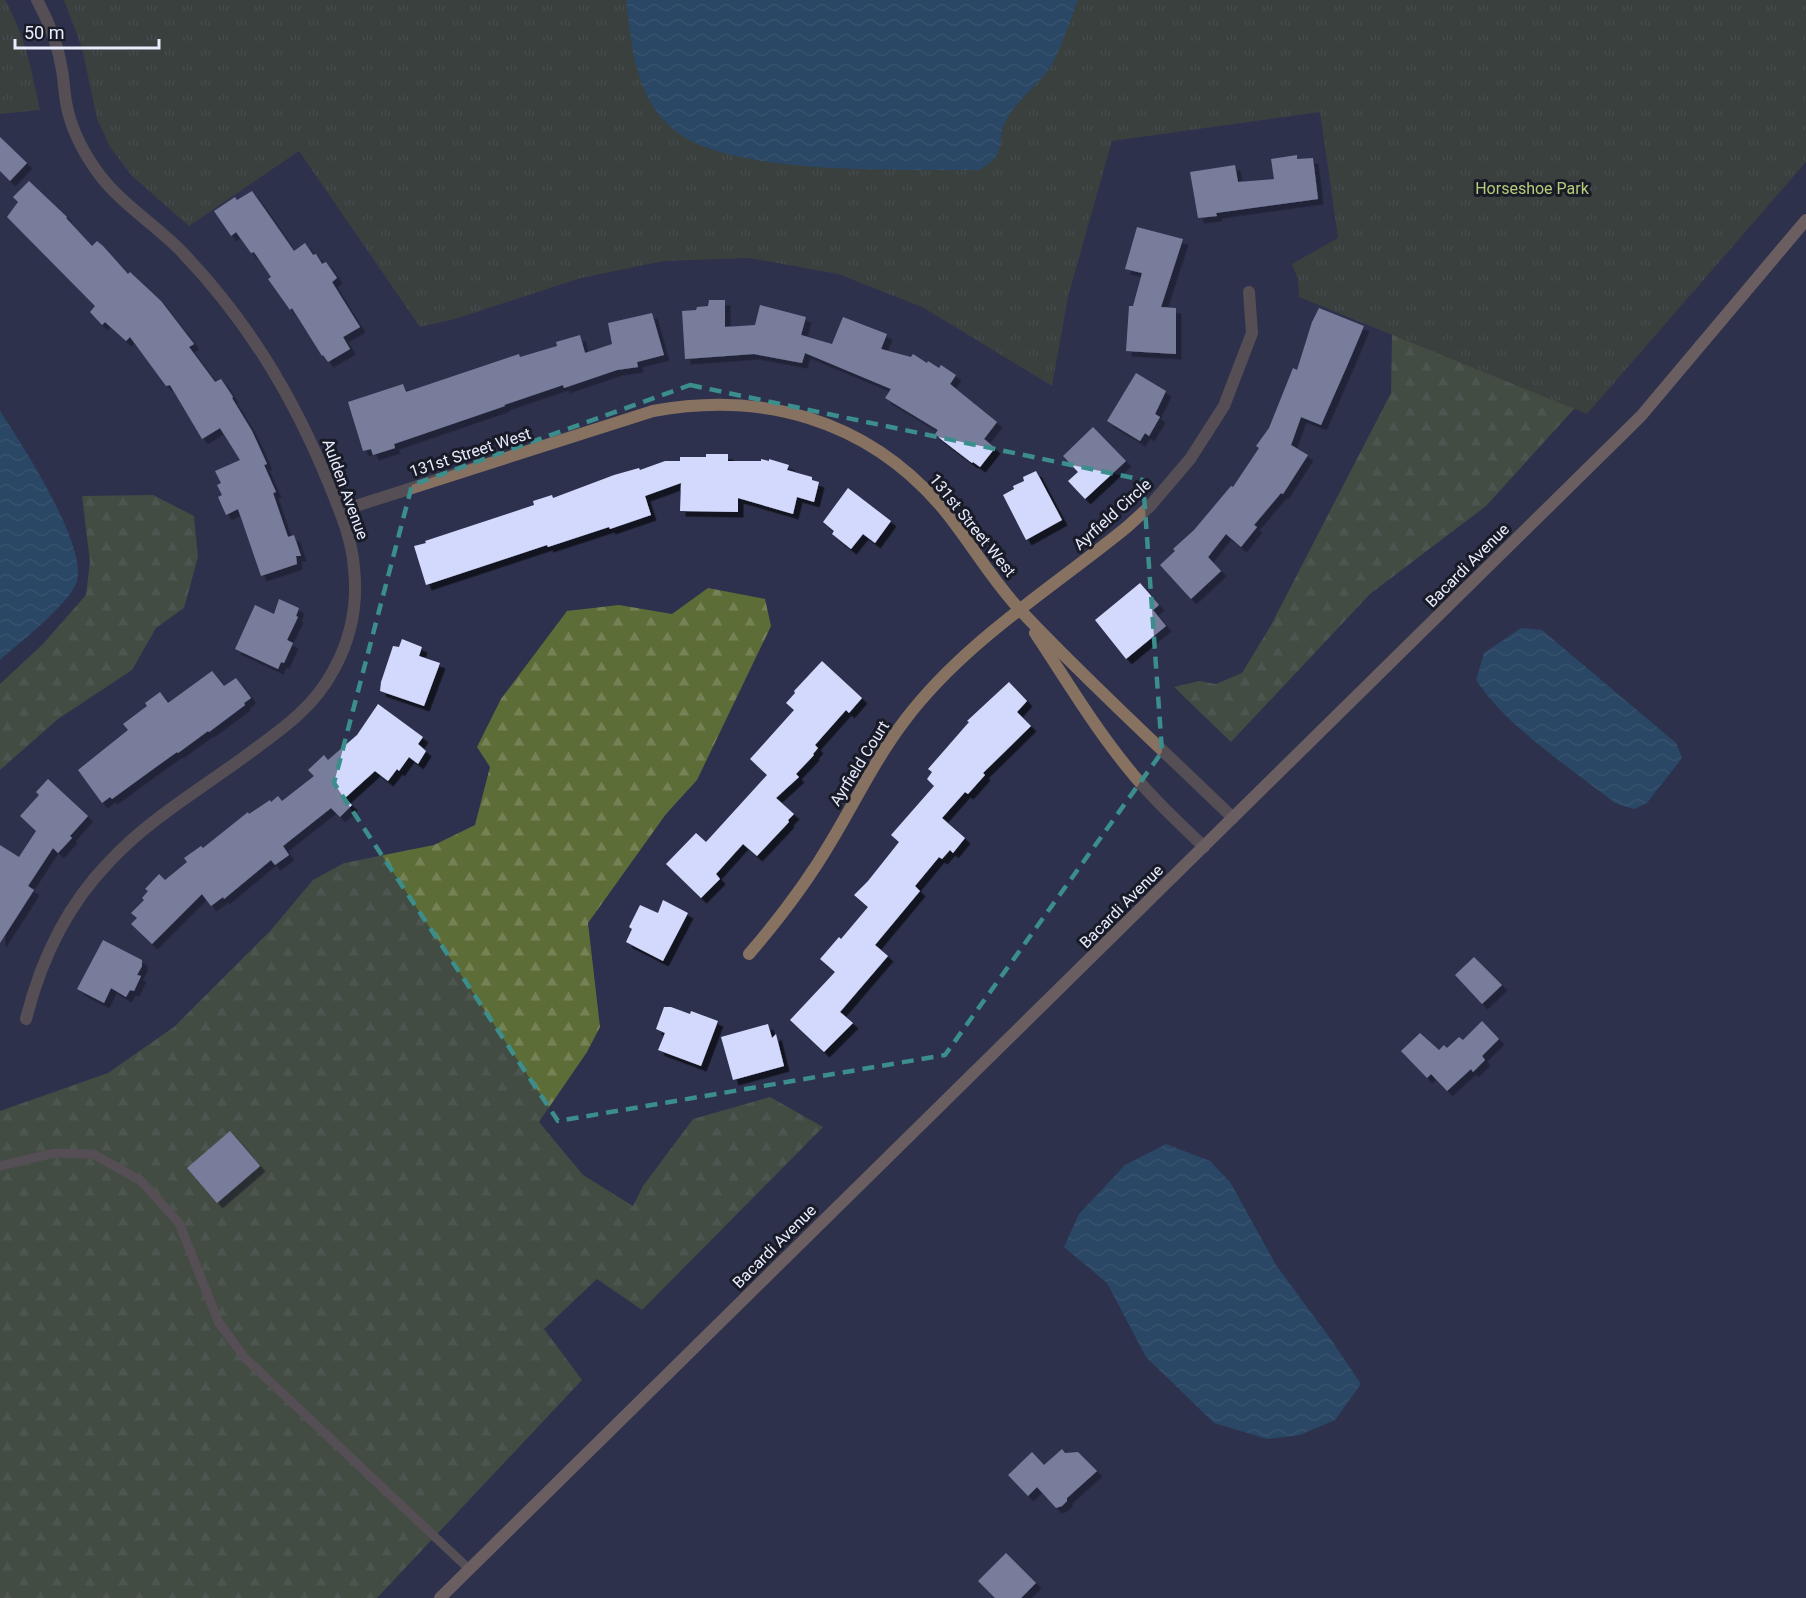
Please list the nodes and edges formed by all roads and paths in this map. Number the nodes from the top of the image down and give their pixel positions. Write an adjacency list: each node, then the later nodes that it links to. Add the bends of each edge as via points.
1 (37, 0): 4 (street, Aulden Avenue, via 50,24 68,112 87,156 108,186 183,253 256,343 293,402)
2 (1806, 220): 6 (street, Bacardi Avenue, via 1641,417)
3 (1248, 292): 5 (street, Ayrfield Circle, via 1252,333 1224,406 1190,459 1127,527)
4 (340, 511): 5 (street, 131st Street West, via 653,411 701,404 749,405 820,422 864,442 891,460 939,504); 9 (street, Aulden Avenue, via 354,565 355,602 347,638 333,672 298,716 130,841 93,879 51,945)
5 (1020, 610): 6 (street, 131st Street West); 7 (street, via 1127,766); 8 (street, Ayrfield Court, via 976,644 905,720 866,778 814,870)
6 (1233, 818): 7 (street, Bacardi Avenue)
7 (1204, 847): 11 (street, Bacardi Avenue)
8 (749, 954)
9 (26, 1019)
10 (0, 1166): 11 (lane, via 54,1153 93,1154 141,1180 179,1223 219,1323 245,1358)
11 (469, 1569): 12 (street, Bacardi Avenue)
12 (440, 1598)

